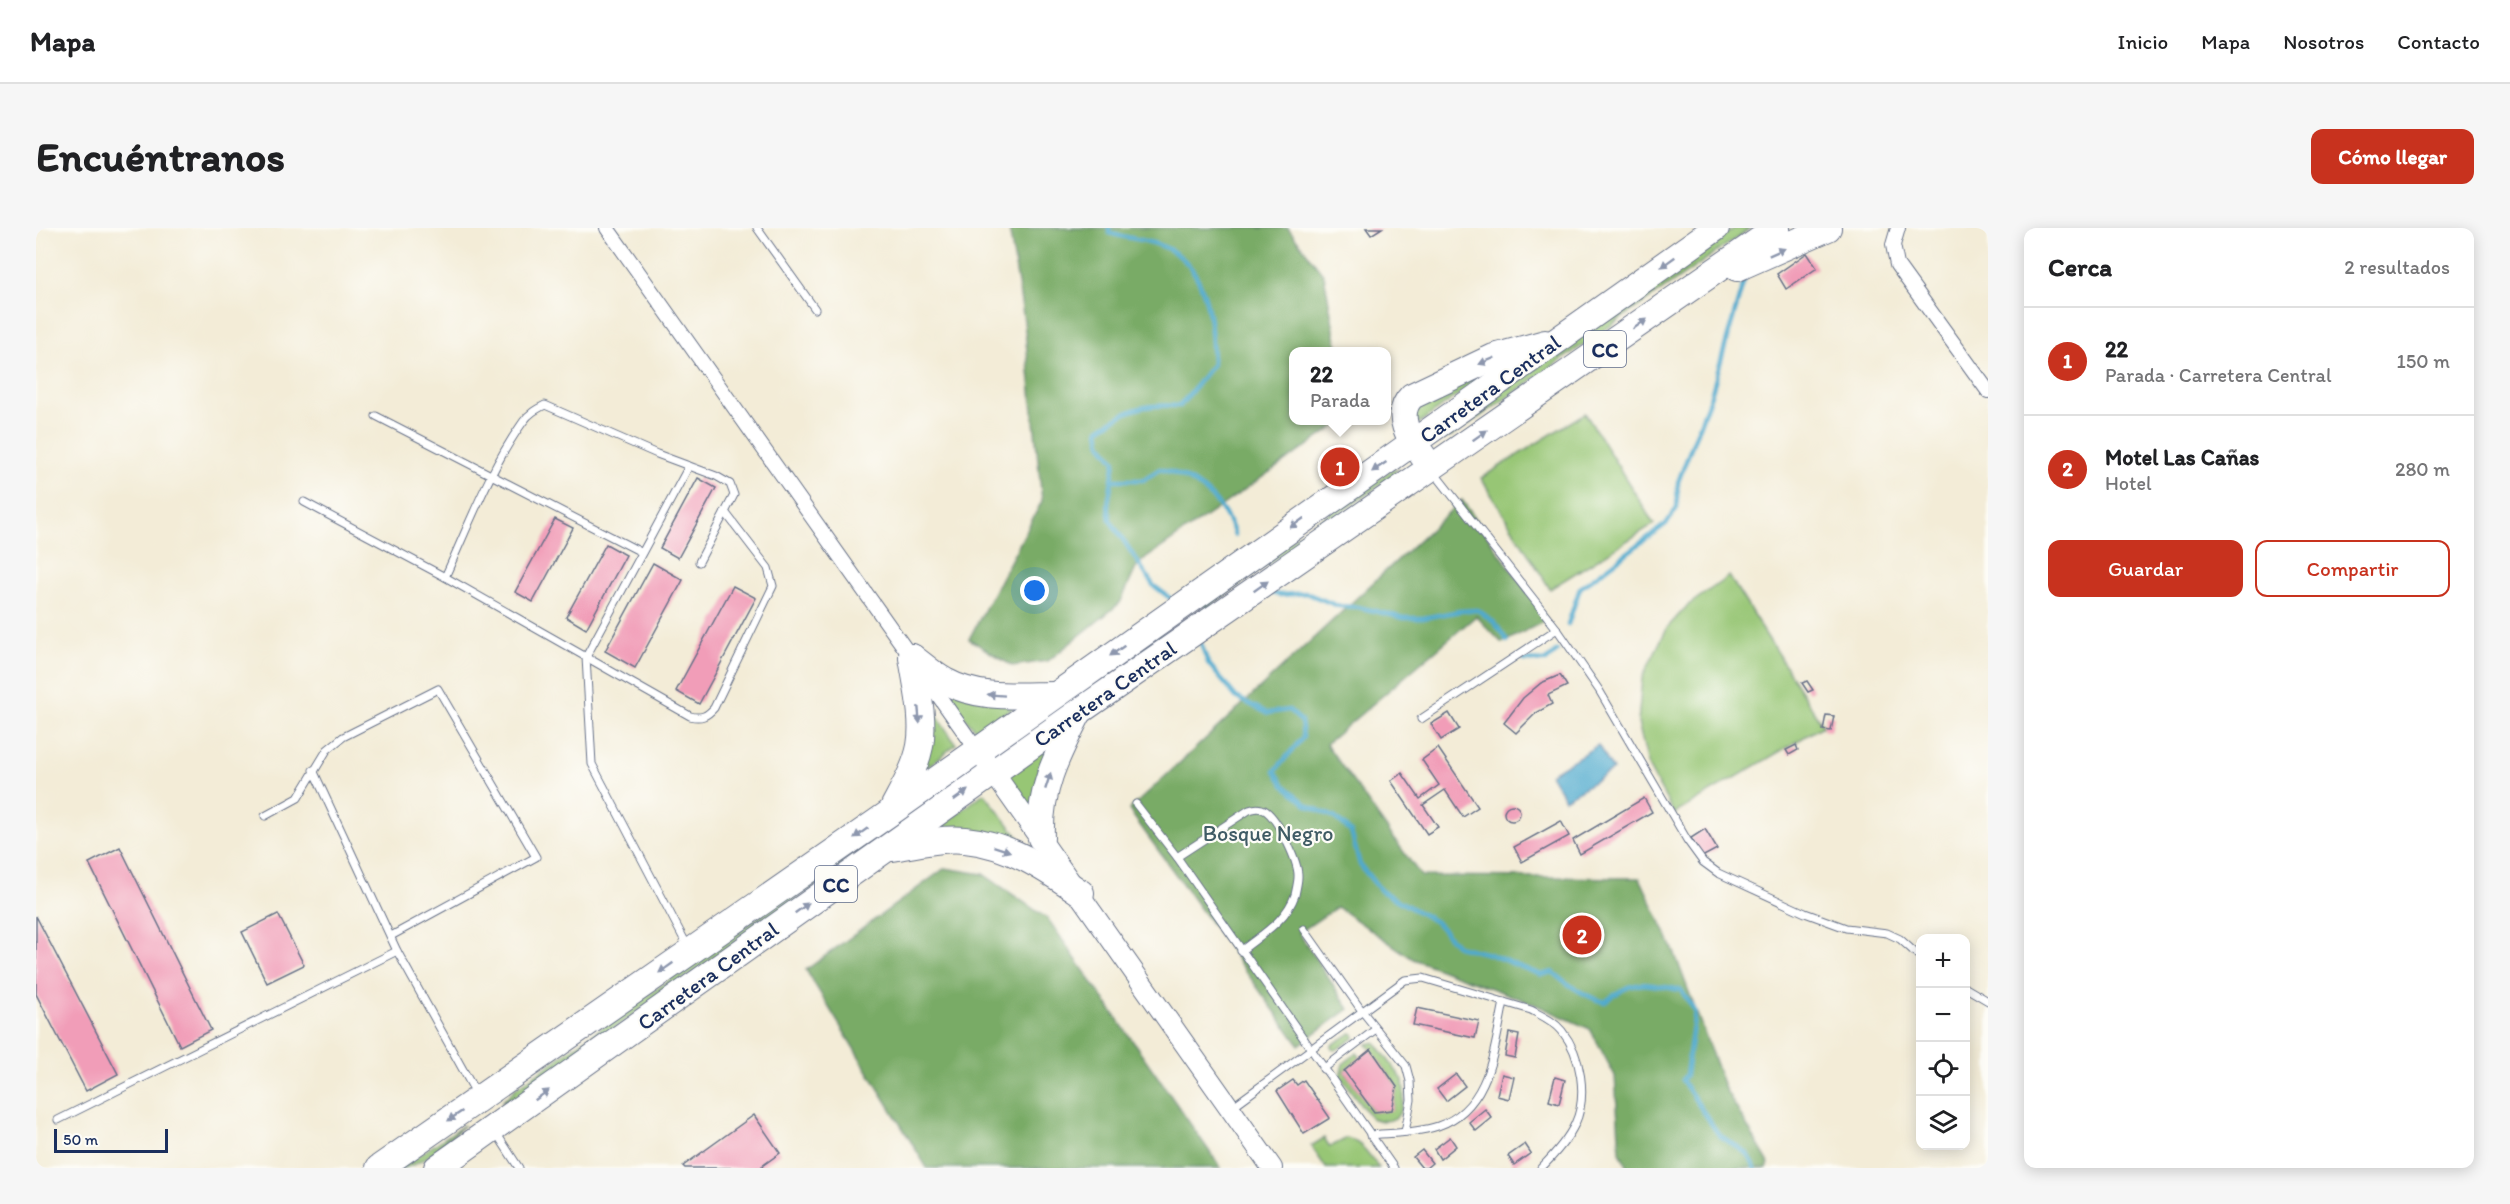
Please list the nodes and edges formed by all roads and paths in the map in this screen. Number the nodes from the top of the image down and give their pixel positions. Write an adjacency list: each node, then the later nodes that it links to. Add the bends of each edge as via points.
1 (607, 228): 23 (street)
2 (757, 228): 8 (lane)
3 (1716, 228): 9 (highway, Carretera Central / CC, one-way to 9)
4 (1777, 228): 7 (highway, Carretera Central / CC)
5 (1828, 228): 7 (highway, one-way to 5)
6 (1898, 228): 10 (street, via 1893,245 1897,265)
7 (1703, 281): 14 (highway, Carretera Central / CC, one-way to 7)
8 (815, 309)
9 (1563, 337): 12 (highway, Carretera Central / CC); 12 (highway, one-way to 12, via 1494,357 1412,396 1402,408 1402,417)
10 (1988, 391)
11 (376, 416): 15 (lane)
12 (1413, 444): 14 (highway); 24 (highway, Carretera Central / CC, one-way to 24)
13 (689, 466): 15 (lane, via 545,405 524,421); 17 (lane, via 730,484 734,495); 18 (lane)
14 (1432, 469): 21 (lane); 25 (highway, Carretera Central / CC, one-way to 14)
15 (492, 476): 18 (lane); 20 (lane)
16 (304, 502): 20 (lane)
17 (725, 512): 19 (lane); 22 (lane, via 768,568 773,586 708,715 690,717)
18 (641, 552): 22 (lane)
19 (699, 562)
20 (445, 577): 22 (lane)
21 (1557, 629): 26 (lane); 41 (lane, via 1599,690 1703,862 1718,873 1805,913 1846,928 1887,933)
22 (586, 657): 42 (lane, via 592,764)
23 (912, 657): 24 (highway, one-way to 23, via 998,696 970,692 944,681); 27 (street); 31 (highway, one-way to 31, via 920,745)
24 (1055, 695): 27 (highway, Carretera Central / CC)
25 (1080, 711): 29 (highway, Carretera Central / CC); 33 (highway, one-way to 25, via 1040,813 1046,782)
26 (1421, 719)
27 (977, 750): 29 (street); 31 (highway, Carretera Central / CC)
28 (313, 770): 32 (lane, via 297,798); 38 (lane); 38 (lane, via 327,750 343,737 438,689 536,857)
29 (994, 772): 33 (street); 34 (highway, Carretera Central / CC, one-way to 29)
30 (1136, 804): 35 (lane)
31 (891, 812): 42 (highway, Carretera Central / CC, one-way to 42)
32 (265, 816)
33 (1041, 838): 36 (street)
34 (883, 850): 36 (highway, one-way to 36, via 965,840 1004,848); 42 (highway, Carretera Central / CC, one-way to 34)
35 (1177, 857): 40 (lane); 40 (lane, via 1249,810 1264,810 1274,818 1299,875 1295,895 1284,917)
36 (1081, 893): 51 (street)
37 (1304, 929): 46 (lane)
38 (391, 936): 39 (lane)
39 (397, 951): 50 (lane); 52 (lane)
40 (1241, 951): 48 (lane)
41 (1916, 953)
42 (699, 963): 50 (highway, Carretera Central / CC, one-way to 50); 53 (highway, Carretera Central / CC, one-way to 42)
43 (1970, 991): 44 (lane)
44 (1988, 1001)
45 (1504, 1002): 46 (lane, via 1412,978); 54 (lane, via 1488,1073 1472,1103 1460,1115 1438,1126); 61 (lane, via 1531,1010 1562,1031 1580,1070 1582,1099 1576,1122)
46 (1362, 1011): 47 (lane); 48 (lane)
47 (1376, 1029): 49 (lane); 54 (lane, via 1408,1073 1411,1100)
48 (1309, 1050): 49 (lane); 51 (lane)
49 (1323, 1069): 55 (lane)
50 (479, 1100): 53 (highway); 56 (highway, Carretera Central / CC, one-way to 56)
51 (1230, 1109): 59 (street)
52 (58, 1120)
53 (494, 1129): 57 (highway, Carretera Central / CC); 58 (lane)
54 (1405, 1132): 55 (lane)
55 (1370, 1134): 60 (lane)
56 (379, 1168)
57 (437, 1168)
58 (519, 1168)
59 (1272, 1168)
60 (1394, 1168)
61 (1541, 1168)

